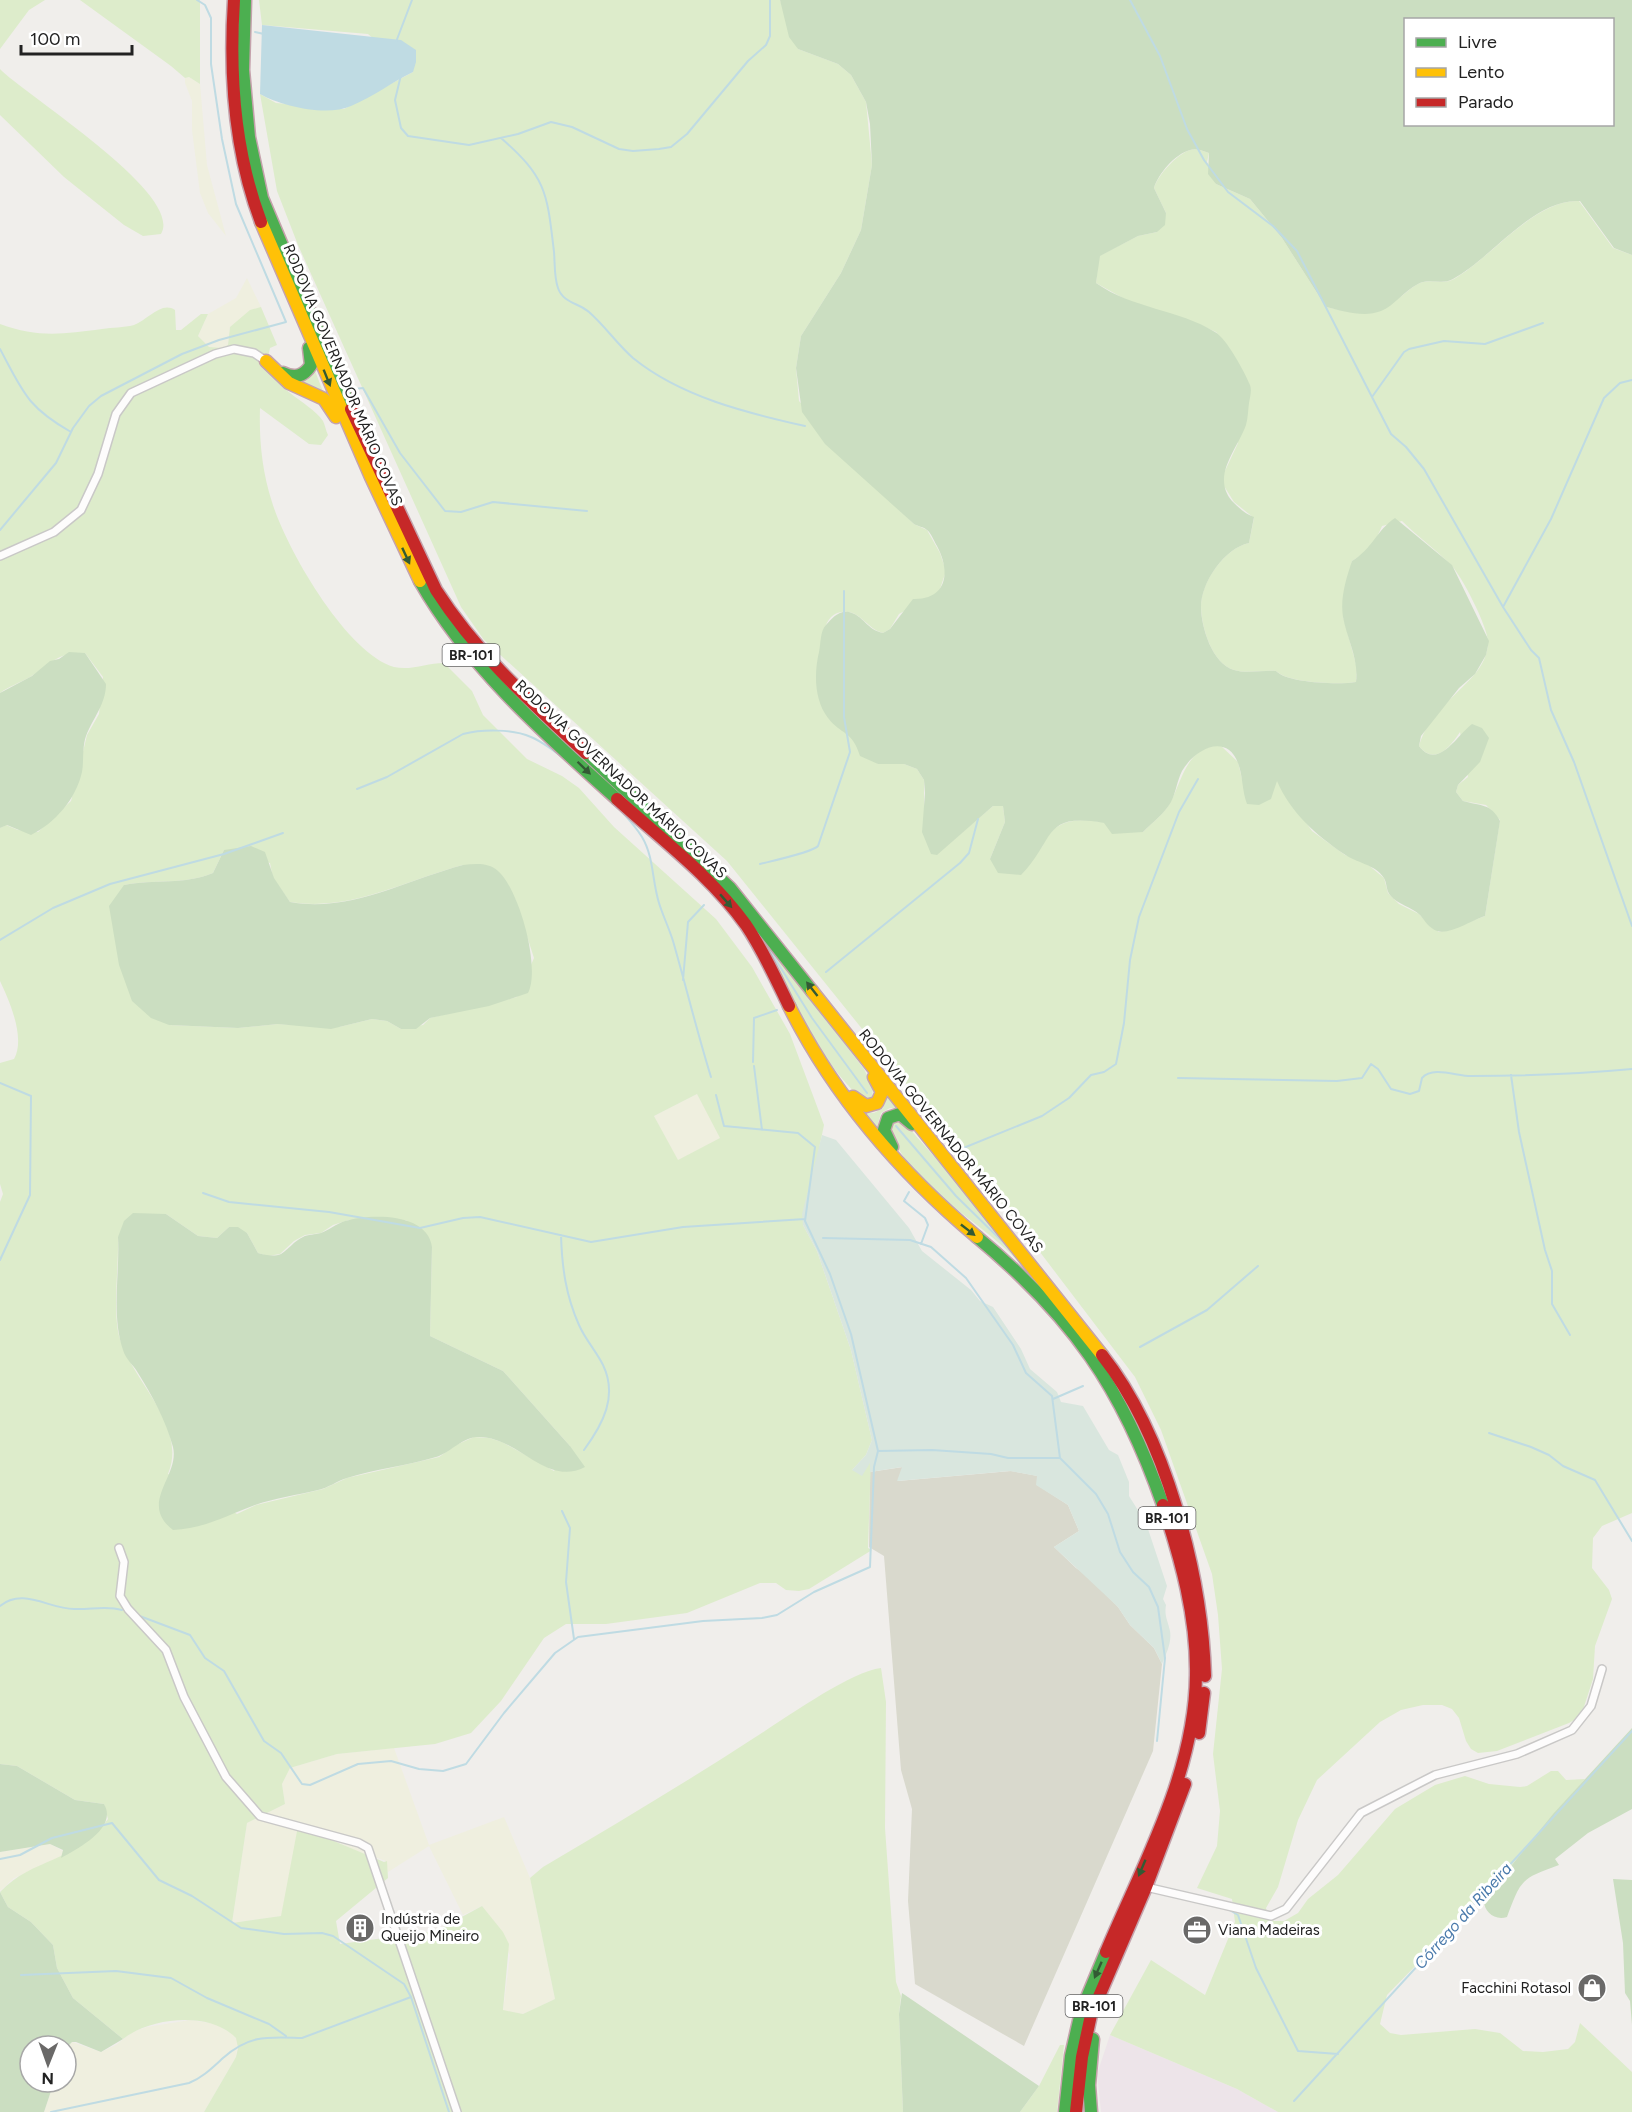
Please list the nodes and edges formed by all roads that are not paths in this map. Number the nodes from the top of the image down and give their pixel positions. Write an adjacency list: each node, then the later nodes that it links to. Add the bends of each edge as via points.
1 (234, 0): 3 (highway, RODOVIA GOVERNADOR MÁRIO COVAS / BR-101, via 233,72 243,166)
2 (244, 0): 7 (highway, RODOVIA GOVERNADOR MÁRIO COVAS / BR-101, one-way to 2, via 730,888 496,669 436,590 360,429 262,198 249,137)
3 (284, 276): 4 (highway, via 311,354 311,365 304,374 293,377); 5 (highway, RODOVIA GOVERNADOR MÁRIO COVAS / BR-101, one-way to 5)
4 (266, 362): 5 (highway, via 289,383 329,404); 6 (street, via 254,353 234,350 215,354 131,393 116,414 98,474 81,510 54,532)
5 (382, 502): 8 (highway, RODOVIA GOVERNADOR MÁRIO COVAS / BR-101, one-way to 8, via 427,597 460,642 583,766 701,873 727,902 754,937)
6 (0, 556)
7 (834, 1019): 8 (highway, via 881,1088 877,1103 870,1106 859,1102); 9 (highway, RODOVIA GOVERNADOR MÁRIO COVAS / BR-101)
8 (808, 1043): 10 (highway, RODOVIA GOVERNADOR MÁRIO COVAS / BR-101)
9 (953, 1166): 10 (highway, via 904,1116 895,1114 888,1118 884,1130); 13 (highway, RODOVIA GOVERNADOR MÁRIO COVAS / BR-101, via 1119,1380 1161,1470 1191,1557 1205,1637 1203,1711 1191,1767)
10 (924, 1192): 16 (highway, RODOVIA GOVERNADOR MÁRIO COVAS / BR-101, one-way to 16, via 1023,1277 1073,1334 1112,1387 1137,1437 1174,1536 1194,1616 1197,1684 1189,1745 1178,1781 1081,2012)
11 (119, 1548): 15 (street, via 124,1562 120,1596 166,1650 184,1697 226,1777 260,1816 368,1848)
12 (1602, 1669): 13 (street, via 1591,1706 1572,1730 1516,1754 1435,1775 1362,1813 1286,1909 1271,1916)
13 (1146, 1887): 14 (highway, RODOVIA GOVERNADOR MÁRIO COVAS / BR-101)
14 (1131, 1921): 17 (highway, RODOVIA GOVERNADOR MÁRIO COVAS / BR-101, via 1089,2022); 18 (highway, via 1095,2029 1089,2073)
15 (457, 2112)
16 (1065, 2112)
17 (1076, 2112)
18 (1091, 2112)

